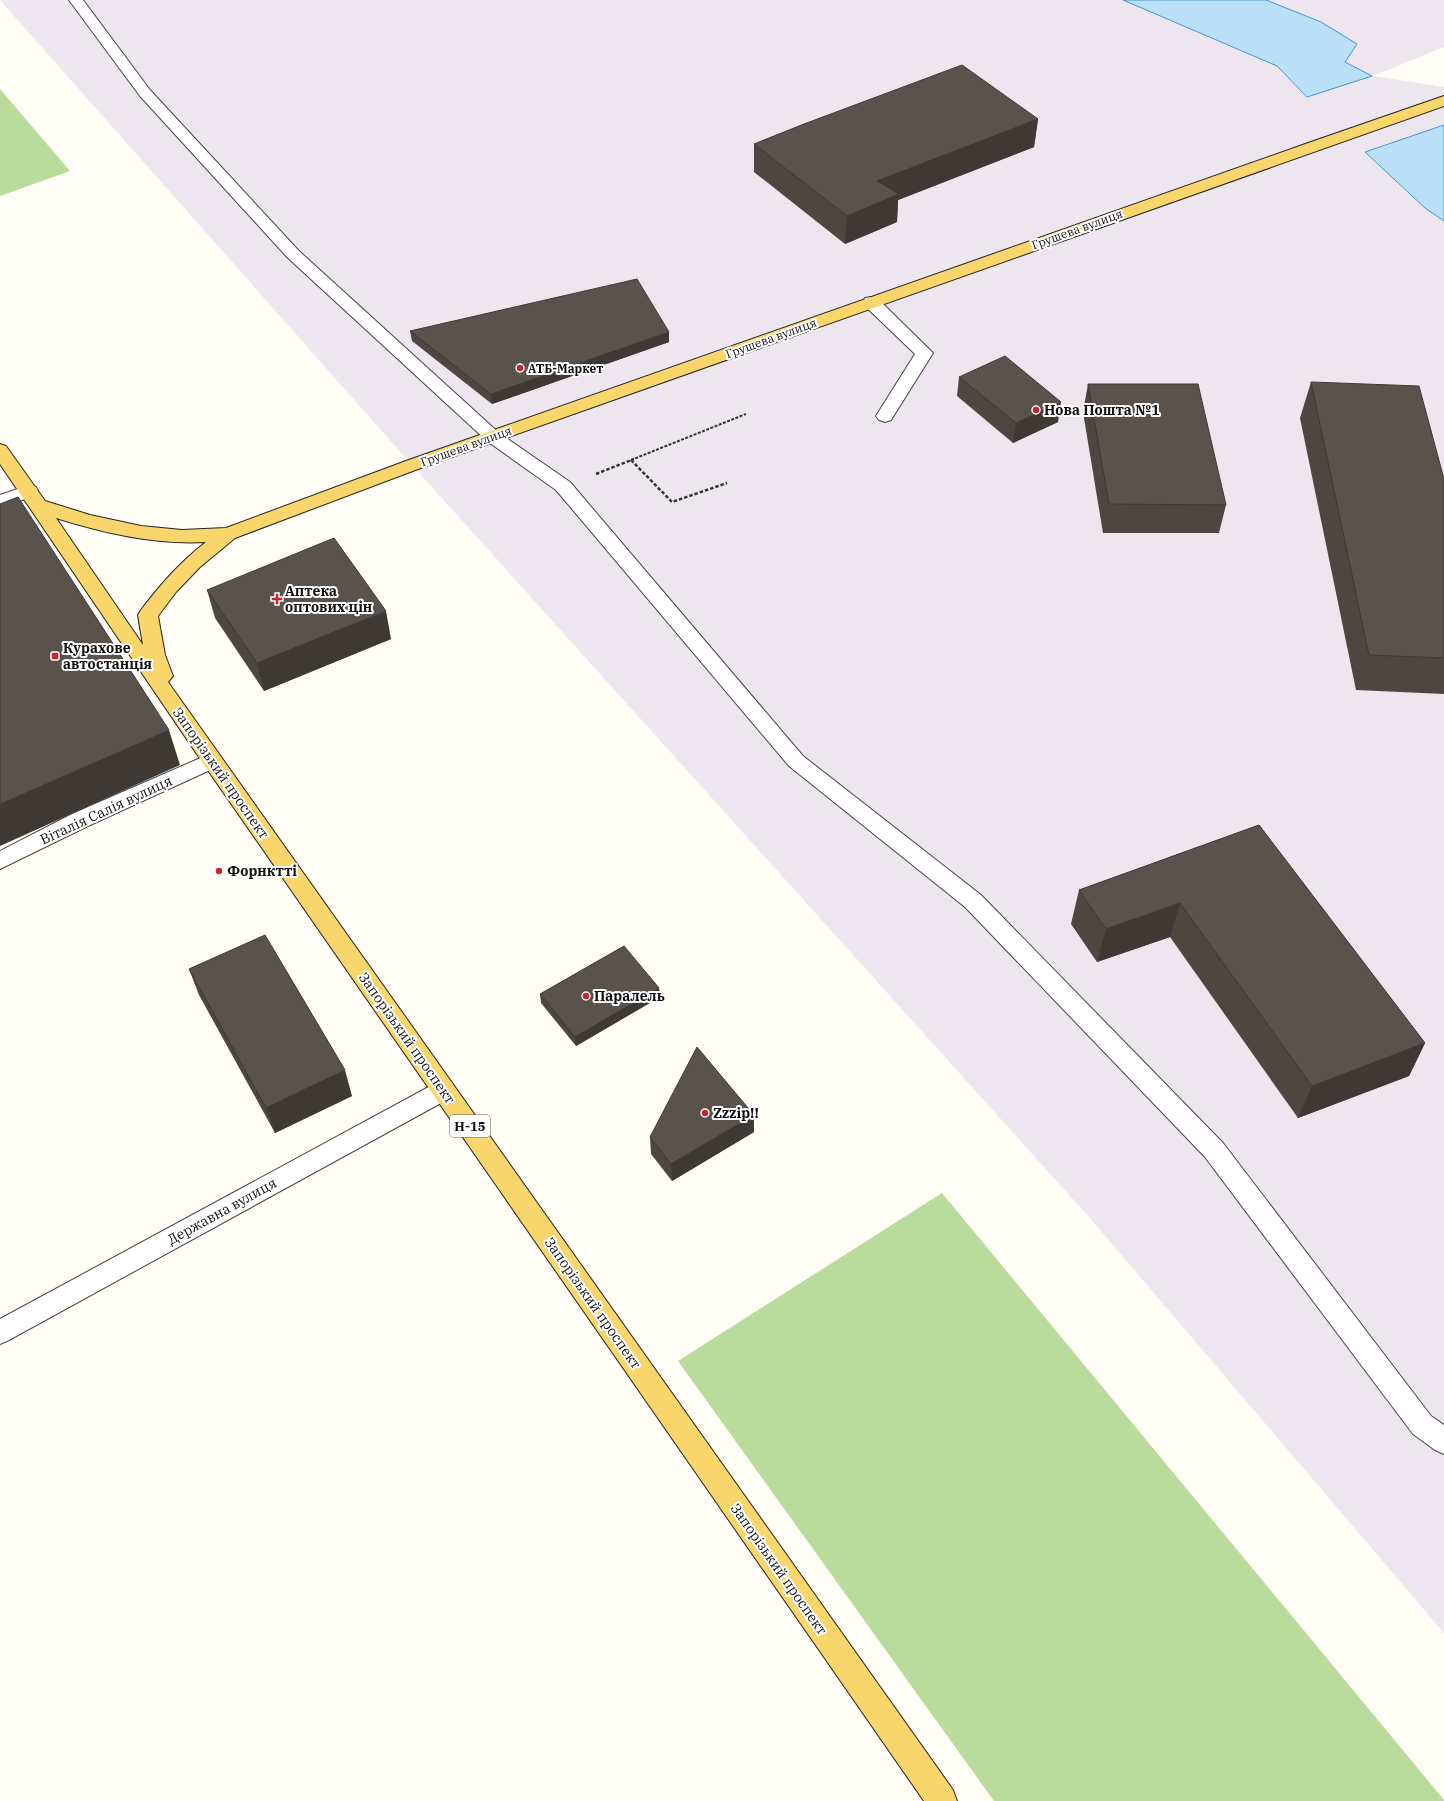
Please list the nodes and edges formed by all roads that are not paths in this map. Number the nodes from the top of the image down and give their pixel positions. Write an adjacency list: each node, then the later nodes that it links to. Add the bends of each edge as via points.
1 (76, 0): 5 (street, via 145,93 293,254)
2 (1444, 101): 3 (main road, Грушева вулиця)
3 (872, 302): 4 (street, via 924,353); 5 (main road, Грушева вулиця)
4 (885, 416)
5 (493, 437): 9 (main road, Грушева вулиця); 15 (street, via 564,486 796,761 973,900 1214,1150 1422,1425)
6 (0, 450): 7 (main road, Запорізький проспект / Н-15)
7 (34, 498): 8 (street); 9 (main road, via 80,520 127,531 176,536); 10 (main road, Запорізький проспект / Н-15)
8 (0, 502)
9 (228, 534): 10 (main road, via 169,586 148,615 155,655)
10 (174, 705): 11 (main road, Запорізький проспект / Н-15)
11 (212, 761): 12 (street, Віталія Салія вулиця, via 80,820); 13 (main road, Запорізький проспект / Н-15)
12 (0, 861)
13 (444, 1090): 14 (street, Державна вулиця); 16 (main road, Запорізький проспект / Н-15)
14 (0, 1332)
15 (1444, 1441)
16 (942, 1801)

